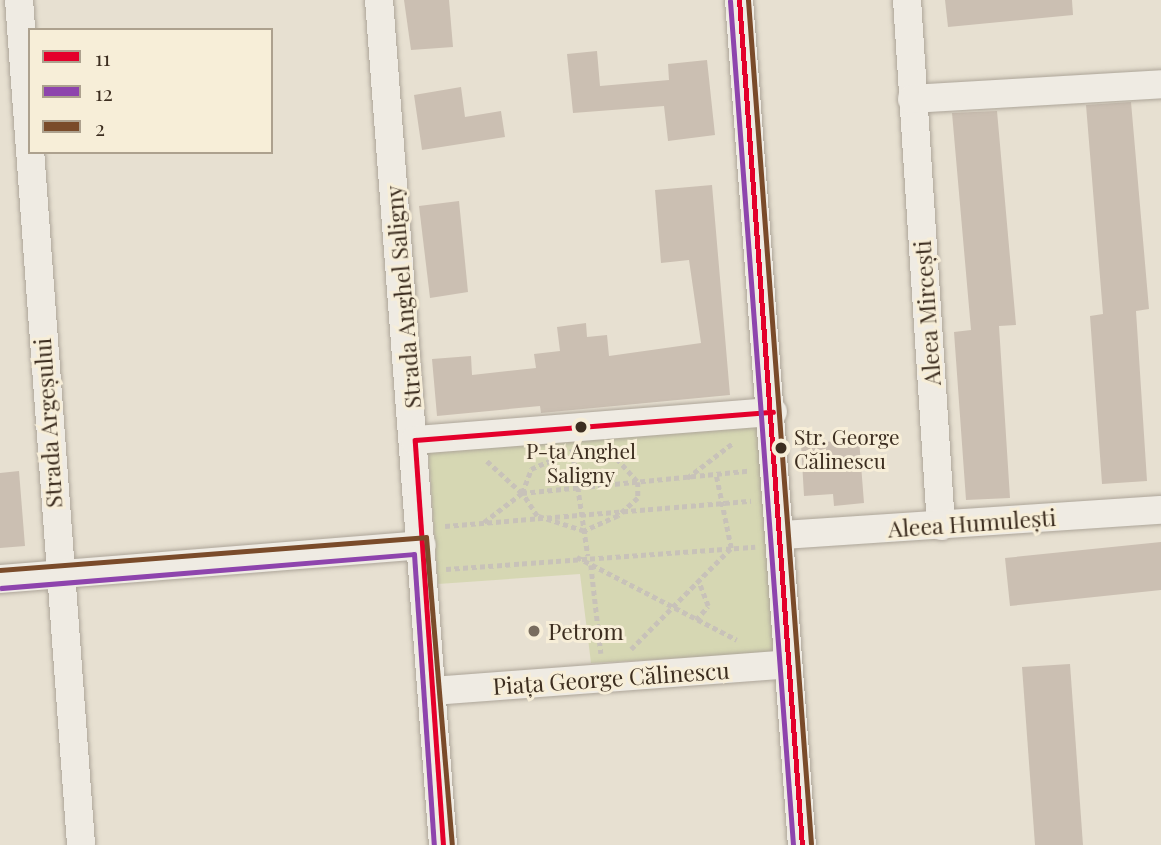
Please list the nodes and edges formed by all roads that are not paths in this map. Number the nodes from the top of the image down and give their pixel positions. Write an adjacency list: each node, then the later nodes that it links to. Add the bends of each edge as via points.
1 (19, 0): 7 (street, Strada Argeșului)
2 (379, 0): 10 (street, Strada Anghel Saligny)
3 (739, 0): 9 (street)
4 (907, 0): 6 (street, Aleea Mircești)
5 (1161, 84): 6 (street)
6 (912, 99): 12 (street, Aleea Mircești)
7 (28, 129)
8 (30, 154): 15 (street, Strada Argeșului)
9 (773, 412): 10 (street); 14 (street, via 777,467)
10 (415, 440): 13 (street, Strada Anghel Saligny)
11 (1161, 510): 12 (street, Aleea Humulești)
12 (941, 526): 14 (street, Aleea Humulești)
13 (428, 536): 15 (street); 18 (street, Strada Anghel Saligny)
14 (772, 541): 17 (street)
15 (59, 573): 16 (street); 19 (street, Strada Argeșului)
16 (0, 579)
17 (788, 664): 18 (street, Piața George Călinescu); 21 (street)
18 (433, 691): 20 (street, Strada Anghel Saligny)
19 (81, 845)
20 (443, 845)
21 (802, 845)

